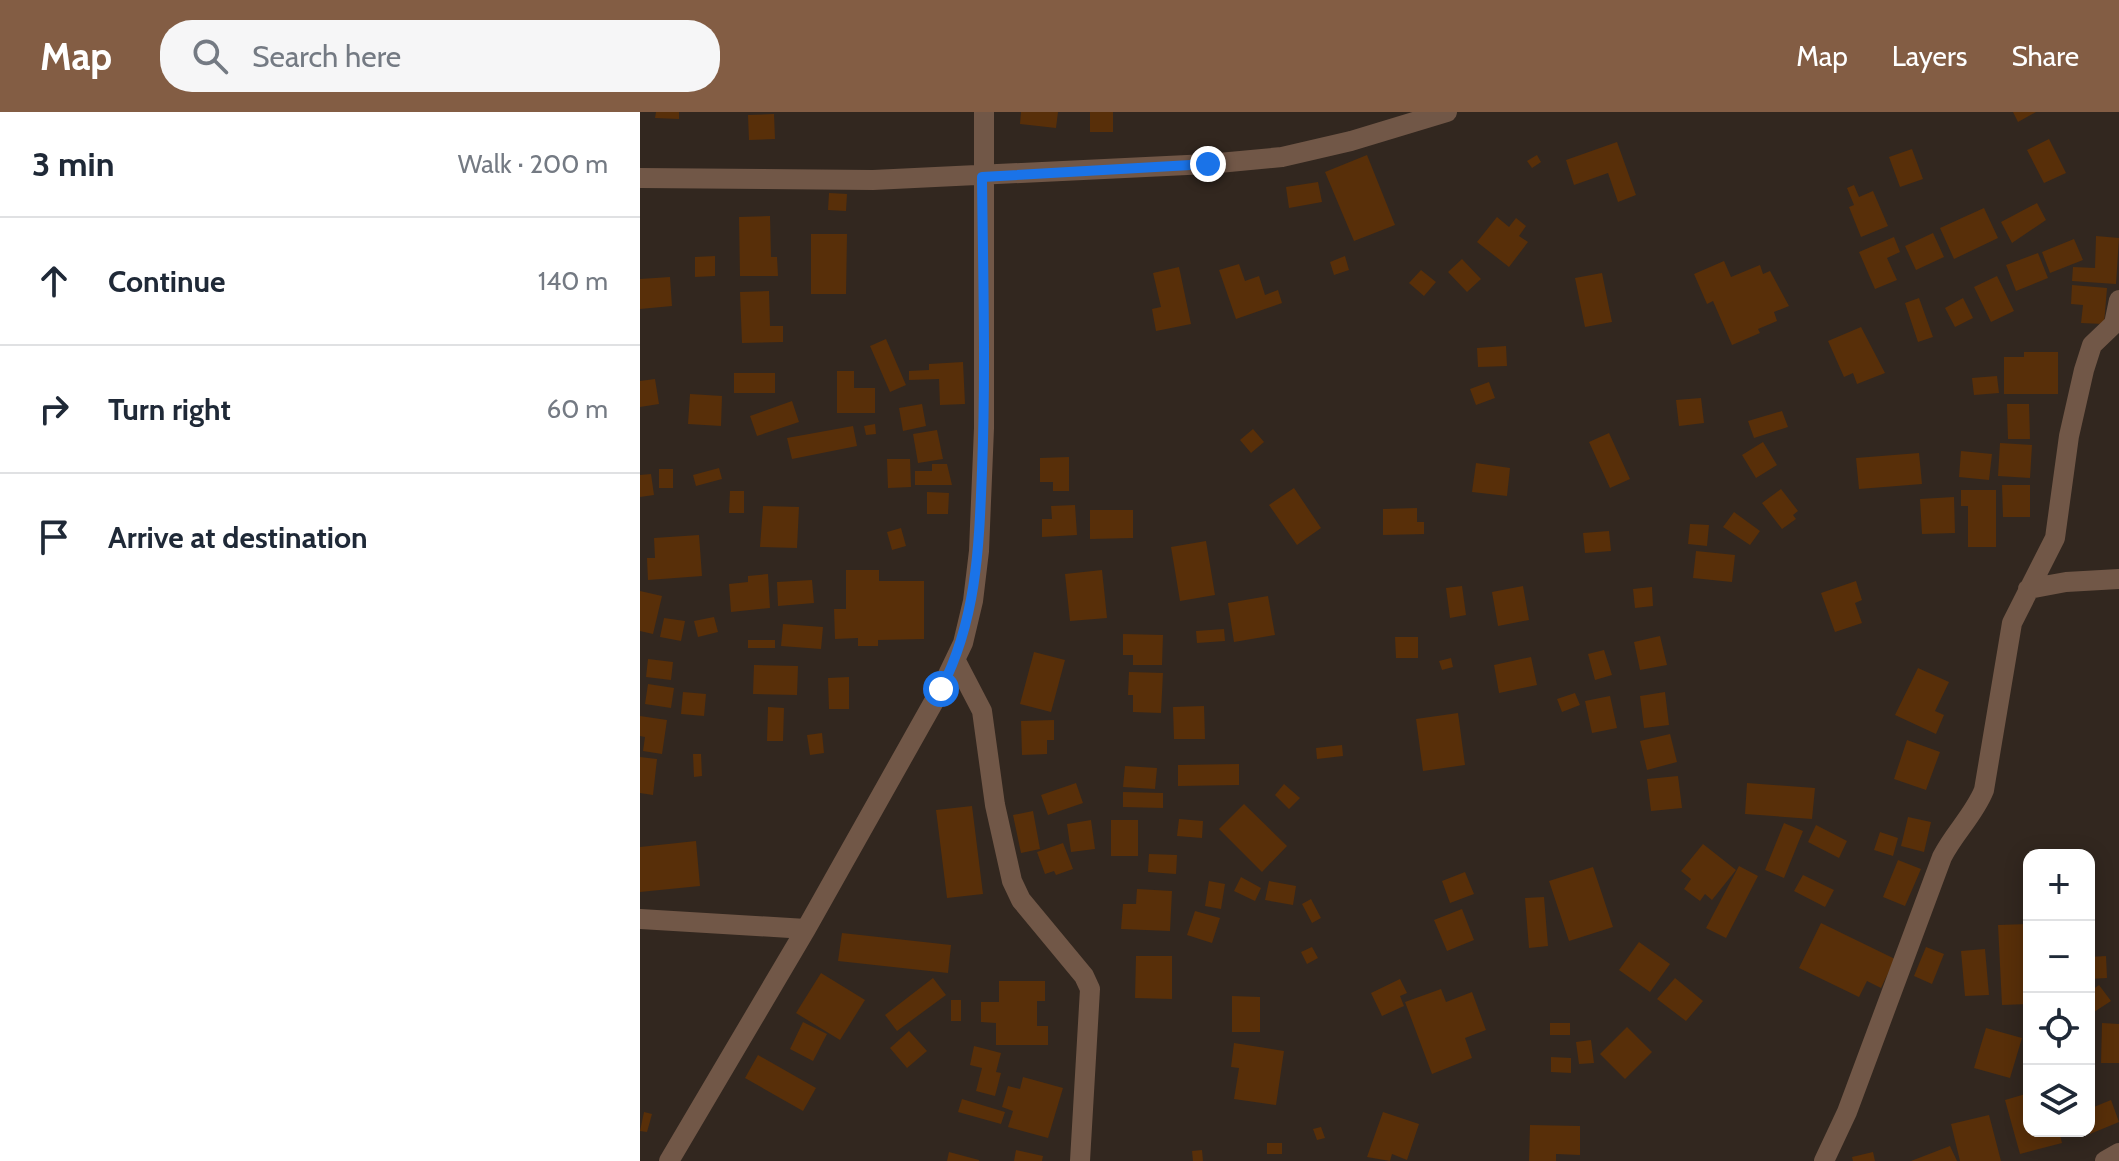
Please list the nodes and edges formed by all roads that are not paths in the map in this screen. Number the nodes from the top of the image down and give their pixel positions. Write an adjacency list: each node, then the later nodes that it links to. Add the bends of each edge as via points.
1 (984, 112): 3 (street)
2 (1447, 112): 3 (street, via 1282,157)
3 (982, 177): 4 (street); 8 (street, via 984,428 979,551 973,601)
4 (640, 178)
5 (2119, 300): 7 (street, via 2114,324 2092,345 2084,370 2069,436 2059,523)
6 (2119, 579): 7 (street)
7 (2028, 589): 14 (street, via 2012,623 1984,790 1942,857)
8 (956, 661): 10 (street); 13 (street, via 982,711 1012,881 1090,989)
9 (640, 919): 10 (street)
10 (806, 929): 12 (street)
11 (2119, 1153): 15 (street)
12 (669, 1161)
13 (1080, 1161)
14 (1824, 1161)
15 (2105, 1161)

